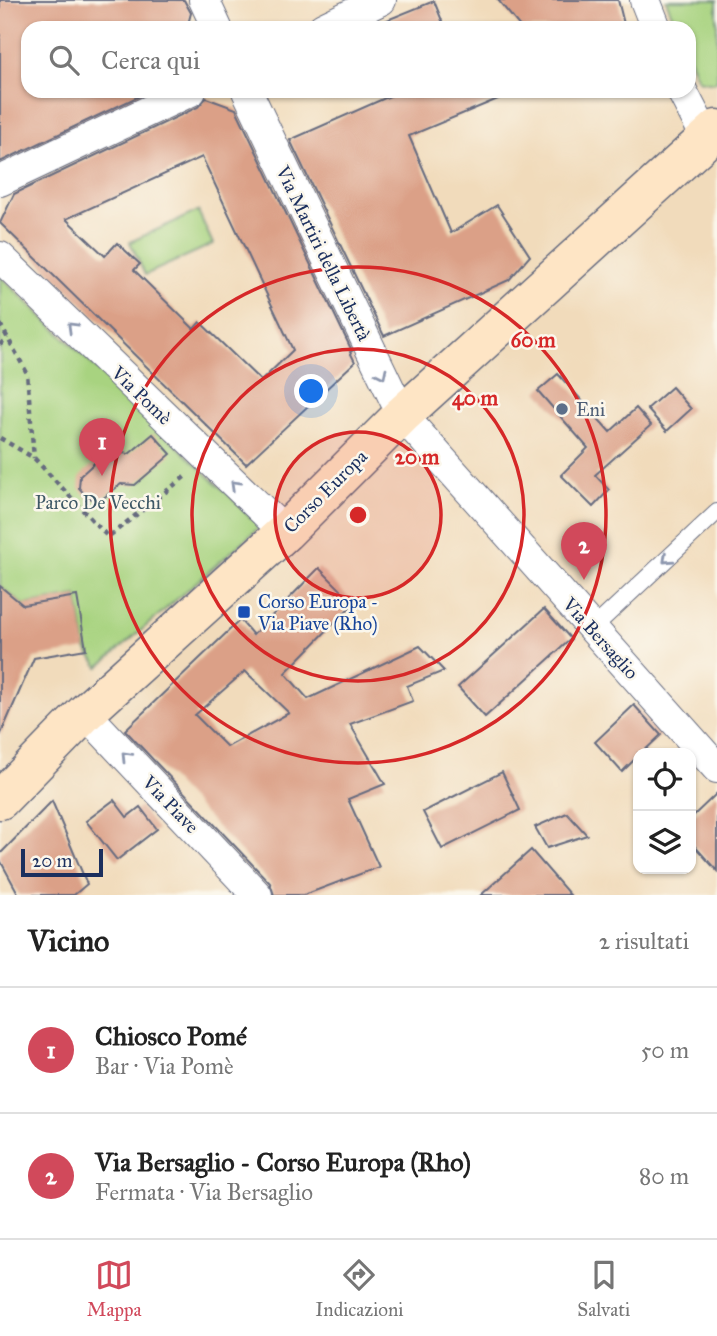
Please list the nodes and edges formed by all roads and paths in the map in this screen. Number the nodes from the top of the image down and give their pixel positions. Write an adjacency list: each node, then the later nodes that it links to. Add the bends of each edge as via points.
1 (204, 0): 4 (street)
2 (381, 0): 5 (street)
3 (645, 0): 6 (street)
4 (214, 21)
5 (338, 21)
6 (653, 21)
7 (176, 98): 11 (street)
8 (250, 98): 16 (street, Via Martiri della Libertà, one-way to 16)
9 (687, 98): 10 (street)
10 (714, 140): 16 (main road, Corso Europa)
11 (0, 181)
12 (0, 257): 19 (street, Via Pomè, one-way to 12)
13 (0, 324): 14 (path)
14 (7, 337): 15 (path); 18 (path, via 27,373)
15 (0, 345)
16 (402, 415): 21 (main road, Corso Europa); 22 (street, Via Bersaglio)
17 (0, 438): 18 (path)
18 (34, 458): 19 (path, via 108,537)
19 (208, 459): 21 (street, Via Pomè, one-way to 19)
20 (717, 512): 22 (lane, one-way to 22)
21 (285, 532): 23 (main road, Corso Europa)
22 (593, 628): 24 (street, Via Bersaglio)
23 (85, 713): 25 (main road, Corso Europa); 26 (street, Via Piave, one-way to 23)
24 (717, 768)
25 (0, 800)
26 (257, 895)

